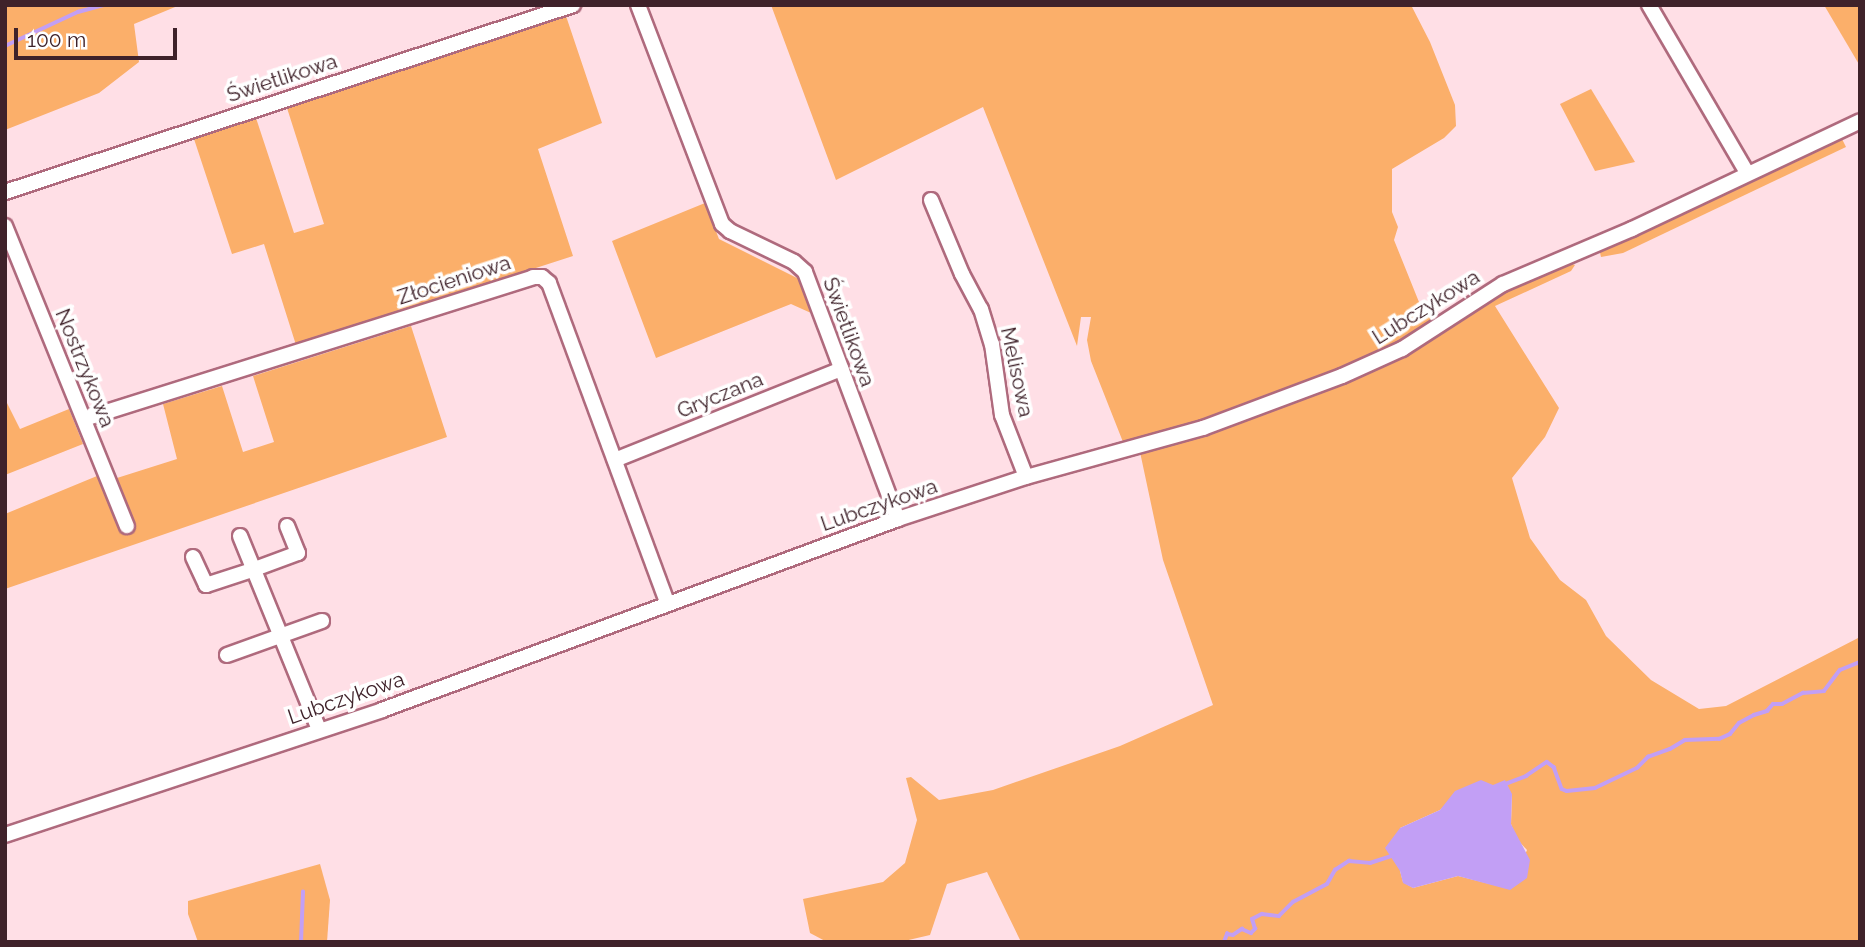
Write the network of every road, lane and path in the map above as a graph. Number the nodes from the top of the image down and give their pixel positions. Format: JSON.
{"nodes":[{"id":1,"x":573,"y":5,"type":"edge"},
{"id":2,"x":638,"y":5,"type":"edge"},
{"id":3,"x":1649,"y":5,"type":"edge"},
{"id":4,"x":1860,"y":121,"type":"edge"},
{"id":5,"x":1747,"y":173,"type":"junction"},
{"id":6,"x":5,"y":192,"type":"edge"},
{"id":7,"x":931,"y":200,"type":"dead end"},
{"id":8,"x":5,"y":226,"type":"edge"},
{"id":9,"x":841,"y":369,"type":"junction"},
{"id":10,"x":84,"y":419,"type":"junction"},
{"id":11,"x":615,"y":460,"type":"junction"},
{"id":12,"x":1026,"y":477,"type":"junction"},
{"id":13,"x":898,"y":519,"type":"junction"},
{"id":14,"x":127,"y":526,"type":"dead end"},
{"id":15,"x":287,"y":526,"type":"dead end"},
{"id":16,"x":240,"y":536,"type":"dead end"},
{"id":17,"x":193,"y":557,"type":"dead end"},
{"id":18,"x":252,"y":570,"type":"junction"},
{"id":19,"x":668,"y":604,"type":"junction"},
{"id":20,"x":322,"y":621,"type":"dead end"},
{"id":21,"x":280,"y":637,"type":"junction"},
{"id":22,"x":227,"y":655,"type":"dead end"},
{"id":23,"x":319,"y":730,"type":"junction"},
{"id":24,"x":5,"y":835,"type":"edge"}],
"edges":[{"from":1,"to":6,"type":"street","name":"Świetlikowa"},
{"from":2,"to":9,"type":"street","name":"Świetlikowa"},
{"from":3,"to":5,"type":"street"},
{"from":4,"to":5,"type":"street","name":"Lubczykowa"},
{"from":5,"to":12,"type":"street","name":"Lubczykowa"},
{"from":7,"to":12,"type":"street","name":"Melisowa"},
{"from":8,"to":10,"type":"street","name":"Nostrzykowa"},
{"from":9,"to":11,"type":"street","name":"Gryczana"},
{"from":9,"to":13,"type":"street","name":"Świetlikowa"},
{"from":10,"to":11,"type":"street","name":"Złocieniowa"},
{"from":10,"to":14,"type":"street","name":"Nostrzykowa"},
{"from":11,"to":19,"type":"street","name":"Złocieniowa"},
{"from":12,"to":13,"type":"street","name":"Lubczykowa"},
{"from":13,"to":19,"type":"street","name":"Lubczykowa"},
{"from":15,"to":18,"type":"street"},
{"from":16,"to":18,"type":"street"},
{"from":17,"to":18,"type":"street"},
{"from":18,"to":21,"type":"street"},
{"from":19,"to":23,"type":"street","name":"Lubczykowa"},
{"from":20,"to":21,"type":"street"},
{"from":21,"to":22,"type":"street"},
{"from":21,"to":23,"type":"street"},
{"from":23,"to":24,"type":"street","name":"Lubczykowa"}]}
